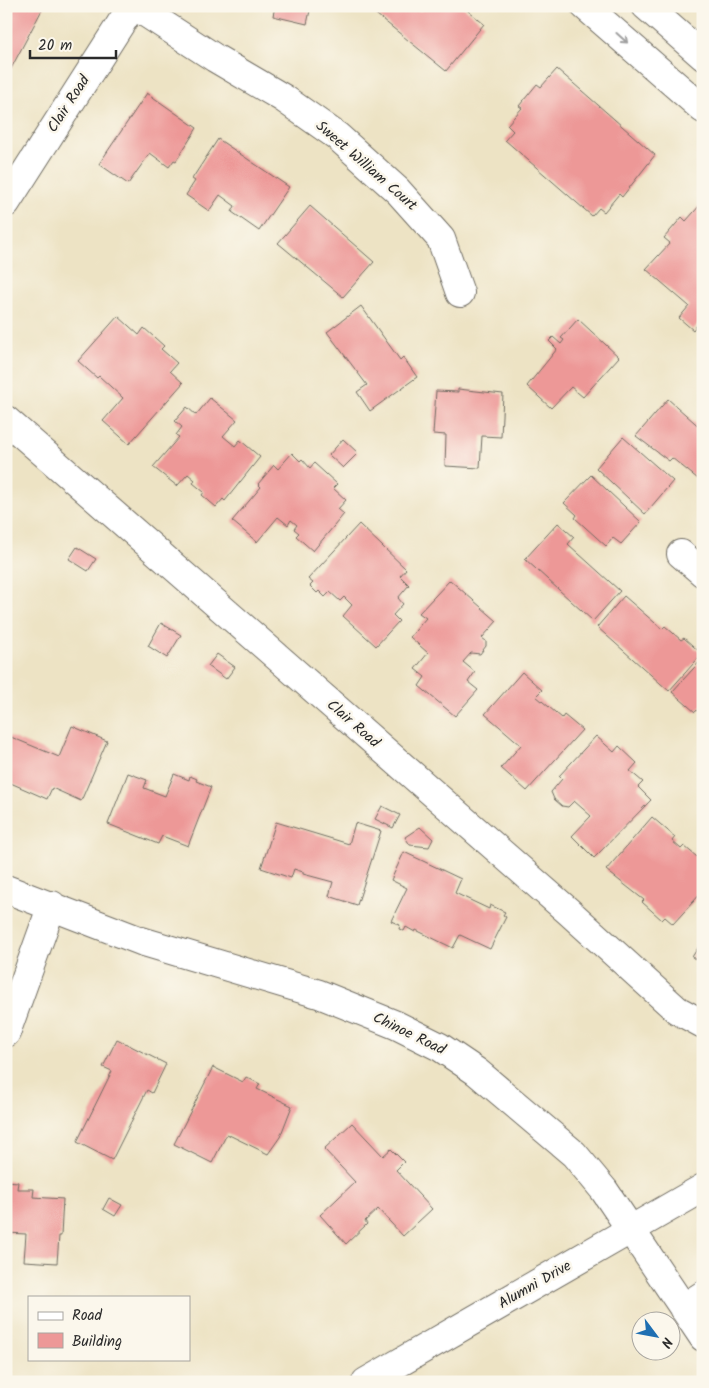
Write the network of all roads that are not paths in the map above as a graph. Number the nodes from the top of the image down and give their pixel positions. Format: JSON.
{"nodes":[{"id":1,"x":134,"y":6,"type":"edge"},
{"id":2,"x":585,"y":6,"type":"edge"},
{"id":3,"x":646,"y":6,"type":"edge"},
{"id":4,"x":703,"y":56,"type":"edge"},
{"id":5,"x":703,"y":109,"type":"edge"},
{"id":6,"x":6,"y":203,"type":"edge"},
{"id":7,"x":460,"y":293,"type":"dead end"},
{"id":8,"x":6,"y":420,"type":"edge"},
{"id":9,"x":681,"y":554,"type":"dead end"},
{"id":10,"x":703,"y":573,"type":"edge"},
{"id":11,"x":6,"y":889,"type":"edge"},
{"id":12,"x":52,"y":905,"type":"junction"},
{"id":13,"x":703,"y":1024,"type":"edge"},
{"id":14,"x":6,"y":1033,"type":"edge"},
{"id":15,"x":703,"y":1188,"type":"edge"},
{"id":16,"x":630,"y":1230,"type":"junction"},
{"id":17,"x":693,"y":1301,"type":"edge"},
{"id":18,"x":703,"y":1337,"type":"edge"},
{"id":19,"x":366,"y":1382,"type":"edge"}],
"edges":[{"from":1,"to":6,"type":"street","name":"Clair Road"},
{"from":1,"to":7,"type":"street","name":"Sweet William Court"},
{"from":2,"to":5,"type":"street","one_way":true},
{"from":3,"to":4,"type":"street"},
{"from":8,"to":13,"type":"street","name":"Clair Road"},
{"from":9,"to":10,"type":"street"},
{"from":11,"to":12,"type":"street","name":"Chinoe Road"},
{"from":12,"to":14,"type":"street"},
{"from":12,"to":16,"type":"street","name":"Chinoe Road"},
{"from":15,"to":16,"type":"street","name":"Alumni Drive"},
{"from":16,"to":17,"type":"street","name":"Chinoe Road"},
{"from":16,"to":19,"type":"street","name":"Alumni Drive"},
{"from":17,"to":18,"type":"street","name":"Chinoe Road"}]}
